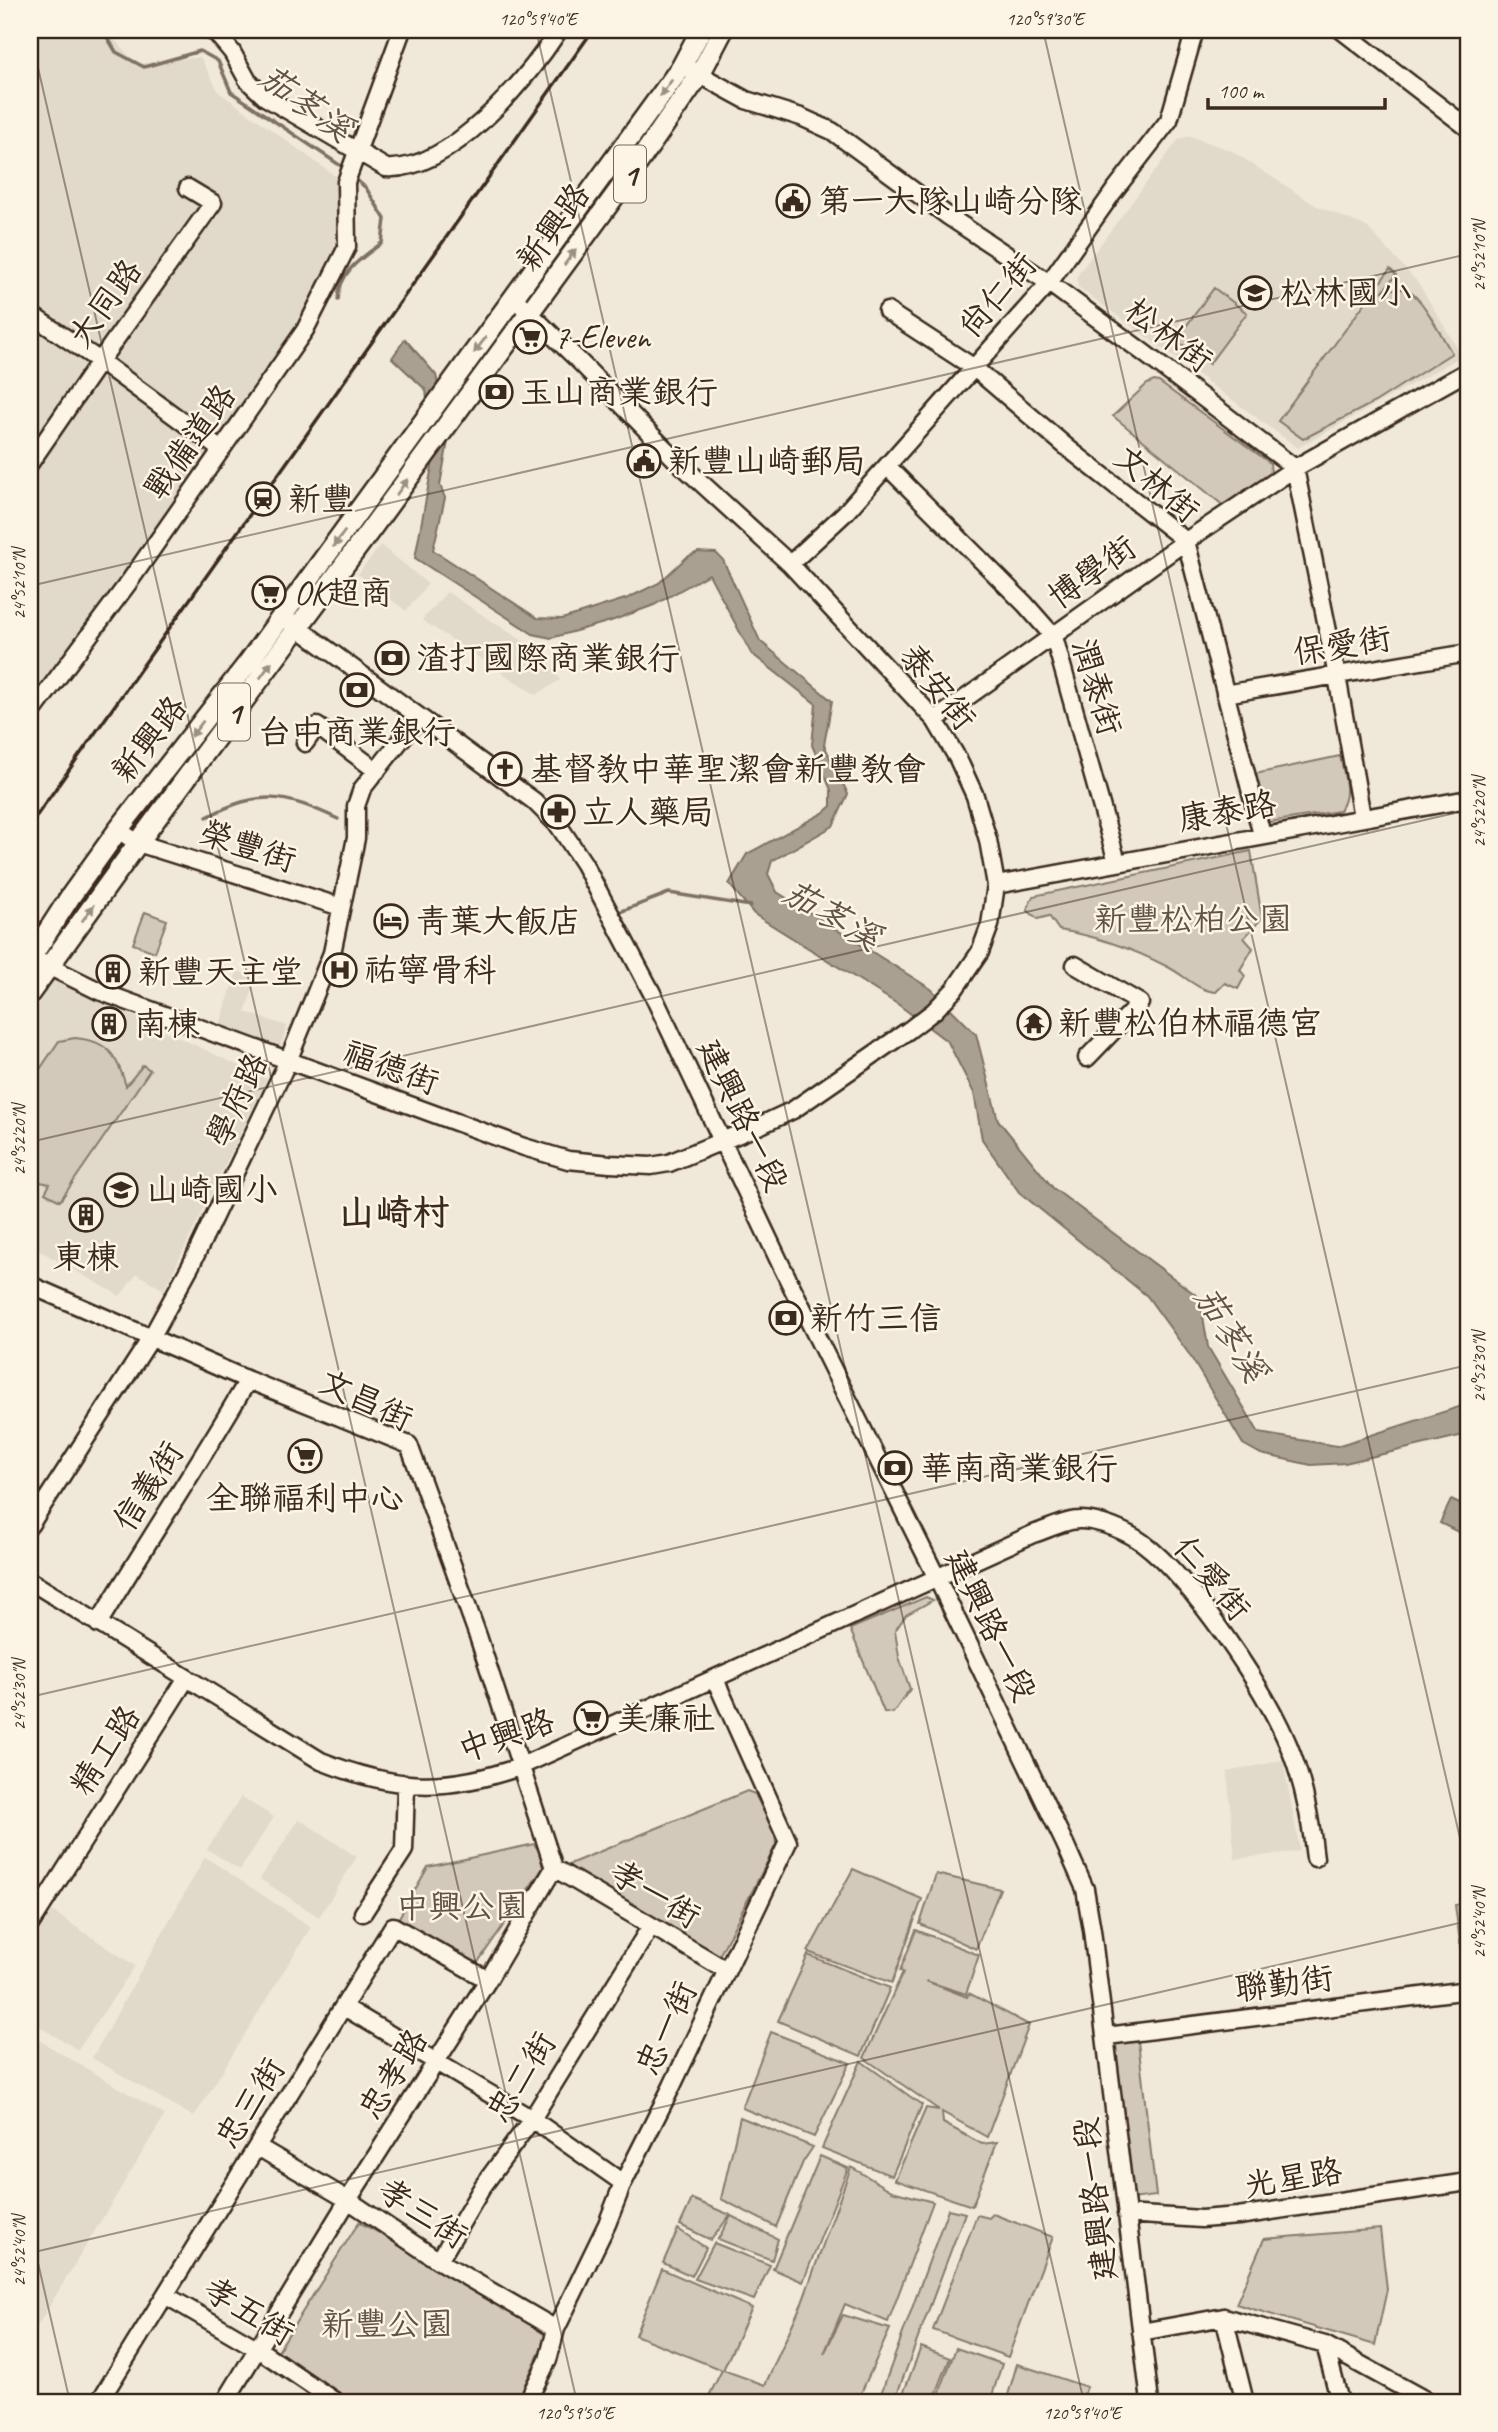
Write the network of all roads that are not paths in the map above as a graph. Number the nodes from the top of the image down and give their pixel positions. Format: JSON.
{"nodes":[{"id":1,"x":209,"y":30,"type":"edge"},
{"id":2,"x":402,"y":30,"type":"edge"},
{"id":3,"x":559,"y":30,"type":"edge"},
{"id":4,"x":701,"y":30,"type":"edge"},
{"id":5,"x":723,"y":30,"type":"edge"},
{"id":6,"x":1195,"y":30,"type":"edge"},
{"id":7,"x":1341,"y":30,"type":"edge"},
{"id":8,"x":691,"y":70,"type":"junction"},
{"id":9,"x":1468,"y":128,"type":"edge"},
{"id":10,"x":356,"y":152,"type":"junction"},
{"id":11,"x":188,"y":188,"type":"dead end"},
{"id":12,"x":1049,"y":283,"type":"junction"},
{"id":13,"x":514,"y":298,"type":"junction"},
{"id":14,"x":887,"y":311,"type":"dead end"},
{"id":15,"x":530,"y":312,"type":"junction"},
{"id":16,"x":30,"y":314,"type":"edge"},
{"id":17,"x":100,"y":361,"type":"junction"},
{"id":18,"x":973,"y":367,"type":"junction"},
{"id":19,"x":1468,"y":371,"type":"edge"},
{"id":20,"x":221,"y":450,"type":"junction"},
{"id":21,"x":30,"y":463,"type":"edge"},
{"id":22,"x":887,"y":466,"type":"junction"},
{"id":23,"x":1295,"y":468,"type":"junction"},
{"id":24,"x":1186,"y":541,"type":"junction"},
{"id":25,"x":790,"y":564,"type":"junction"},
{"id":26,"x":290,"y":622,"type":"junction"},
{"id":27,"x":1054,"y":637,"type":"junction"},
{"id":28,"x":1468,"y":653,"type":"edge"},
{"id":29,"x":1337,"y":676,"type":"junction"},
{"id":30,"x":1225,"y":694,"type":"junction"},
{"id":31,"x":30,"y":715,"type":"edge"},
{"id":32,"x":419,"y":717,"type":"junction"},
{"id":33,"x":935,"y":720,"type":"junction"},
{"id":34,"x":305,"y":743,"type":"dead end"},
{"id":35,"x":377,"y":771,"type":"junction"},
{"id":36,"x":1468,"y":799,"type":"edge"},
{"id":37,"x":1362,"y":817,"type":"junction"},
{"id":38,"x":118,"y":830,"type":"junction"},
{"id":39,"x":1262,"y":835,"type":"junction"},
{"id":40,"x":138,"y":843,"type":"junction"},
{"id":41,"x":1117,"y":862,"type":"junction"},
{"id":42,"x":996,"y":886,"type":"junction"},
{"id":43,"x":341,"y":907,"type":"junction"},
{"id":44,"x":36,"y":961,"type":"edge"},
{"id":45,"x":1074,"y":965,"type":"dead end"},
{"id":46,"x":30,"y":993,"type":"edge"},
{"id":47,"x":1087,"y":1058,"type":"dead end"},
{"id":48,"x":288,"y":1061,"type":"junction"},
{"id":49,"x":723,"y":1140,"type":"junction"},
{"id":50,"x":30,"y":1285,"type":"edge"},
{"id":51,"x":151,"y":1338,"type":"junction"},
{"id":52,"x":248,"y":1380,"type":"junction"},
{"id":53,"x":30,"y":1525,"type":"edge"},
{"id":54,"x":937,"y":1578,"type":"junction"},
{"id":55,"x":30,"y":1581,"type":"edge"},
{"id":56,"x":98,"y":1624,"type":"junction"},
{"id":57,"x":186,"y":1679,"type":"junction"},
{"id":58,"x":715,"y":1679,"type":"junction"},
{"id":59,"x":519,"y":1767,"type":"junction"},
{"id":60,"x":406,"y":1785,"type":"junction"},
{"id":61,"x":1315,"y":1858,"type":"dead end"},
{"id":62,"x":554,"y":1868,"type":"junction"},
{"id":63,"x":363,"y":1913,"type":"dead end"},
{"id":64,"x":30,"y":1925,"type":"edge"},
{"id":65,"x":651,"y":1926,"type":"junction"},
{"id":66,"x":726,"y":1970,"type":"junction"},
{"id":67,"x":488,"y":1980,"type":"junction"},
{"id":68,"x":1468,"y":1990,"type":"edge"},
{"id":69,"x":344,"y":2007,"type":"junction"},
{"id":70,"x":1107,"y":2036,"type":"junction"},
{"id":71,"x":436,"y":2063,"type":"junction"},
{"id":72,"x":532,"y":2119,"type":"junction"},
{"id":73,"x":258,"y":2147,"type":"junction"},
{"id":74,"x":1468,"y":2182,"type":"edge"},
{"id":75,"x":623,"y":2183,"type":"junction"},
{"id":76,"x":348,"y":2200,"type":"junction"},
{"id":77,"x":1126,"y":2214,"type":"junction"},
{"id":78,"x":439,"y":2261,"type":"junction"},
{"id":79,"x":165,"y":2295,"type":"junction"},
{"id":80,"x":1224,"y":2316,"type":"junction"},
{"id":81,"x":556,"y":2329,"type":"junction"},
{"id":82,"x":1141,"y":2332,"type":"junction"},
{"id":83,"x":1325,"y":2345,"type":"junction"},
{"id":84,"x":258,"y":2349,"type":"junction"},
{"id":85,"x":99,"y":2402,"type":"edge"},
{"id":86,"x":225,"y":2402,"type":"edge"},
{"id":87,"x":337,"y":2402,"type":"edge"},
{"id":88,"x":527,"y":2402,"type":"edge"},
{"id":89,"x":1150,"y":2402,"type":"edge"},
{"id":90,"x":1245,"y":2402,"type":"edge"},
{"id":91,"x":1340,"y":2402,"type":"edge"},
{"id":92,"x":1429,"y":2402,"type":"edge"}],
"edges":[{"from":1,"to":10,"type":"street"},
{"from":2,"to":10,"type":"street","name":"戰備道路"},
{"from":3,"to":10,"type":"street"},
{"from":4,"to":8,"type":"main road","name":"新興路","number":"1"},
{"from":5,"to":8,"type":"main road","name":"新興路","number":"1"},
{"from":6,"to":12,"type":"street","name":"尚仁街"},
{"from":7,"to":9,"type":"street"},
{"from":8,"to":12,"type":"street","name":"松林街"},
{"from":8,"to":13,"type":"main road","name":"新興路","number":"1","one_way":true},
{"from":15,"to":8,"type":"main road","name":"新興路","number":"1","one_way":true},
{"from":10,"to":20,"type":"street","name":"戰備道路"},
{"from":11,"to":17,"type":"street","name":"大同路"},
{"from":12,"to":18,"type":"street","name":"尚仁街"},
{"from":12,"to":23,"type":"street","name":"松林街"},
{"from":13,"to":15,"type":"street","name":"泰安街"},
{"from":13,"to":26,"type":"main road","name":"新興路","number":"1","one_way":true},
{"from":14,"to":18,"type":"street","name":"文林街"},
{"from":15,"to":25,"type":"street","name":"泰安街"},
{"from":26,"to":15,"type":"main road","name":"新興路","number":"1","one_way":true},
{"from":16,"to":17,"type":"street"},
{"from":17,"to":20,"type":"street"},
{"from":17,"to":21,"type":"street","name":"大同路"},
{"from":18,"to":22,"type":"street","name":"尚仁街"},
{"from":18,"to":24,"type":"street","name":"文林街"},
{"from":19,"to":23,"type":"street","name":"博學街"},
{"from":20,"to":31,"type":"street","name":"戰備道路"},
{"from":22,"to":25,"type":"street","name":"尚仁街"},
{"from":22,"to":27,"type":"street","name":"潤泰街"},
{"from":23,"to":24,"type":"street","name":"博學街"},
{"from":23,"to":29,"type":"street"},
{"from":24,"to":27,"type":"street","name":"博學街"},
{"from":24,"to":30,"type":"street","name":"文林街"},
{"from":25,"to":33,"type":"street","name":"泰安街"},
{"from":26,"to":32,"type":"street","name":"建興路一段"},
{"from":26,"to":38,"type":"main road","name":"新興路","number":"1","one_way":true},
{"from":40,"to":26,"type":"main road","name":"新興路","number":"1","one_way":true},
{"from":27,"to":33,"type":"street","name":"博學街"},
{"from":27,"to":41,"type":"street","name":"潤泰街"},
{"from":28,"to":29,"type":"street","name":"保愛街"},
{"from":29,"to":30,"type":"street","name":"保愛街"},
{"from":29,"to":37,"type":"street"},
{"from":30,"to":39,"type":"street","name":"文林街"},
{"from":32,"to":35,"type":"street","name":"學府路"},
{"from":32,"to":49,"type":"street","name":"建興路一段"},
{"from":33,"to":42,"type":"street","name":"泰安街"},
{"from":34,"to":35,"type":"street"},
{"from":35,"to":43,"type":"street","name":"學府路"},
{"from":36,"to":37,"type":"street","name":"康泰路"},
{"from":37,"to":39,"type":"street","name":"康泰路"},
{"from":38,"to":40,"type":"street","name":"榮豐街"},
{"from":38,"to":44,"type":"main road","name":"新興路","number":"1"},
{"from":39,"to":41,"type":"street","name":"康泰路"},
{"from":40,"to":43,"type":"street","name":"榮豐街"},
{"from":44,"to":40,"type":"main road","name":"新興路","number":"1","one_way":true},
{"from":41,"to":42,"type":"street","name":"康泰路"},
{"from":42,"to":49,"type":"street","name":"泰安街"},
{"from":43,"to":48,"type":"street","name":"學府路"},
{"from":44,"to":46,"type":"main road","name":"新興路","number":"1"},
{"from":44,"to":48,"type":"street","name":"福德街"},
{"from":45,"to":47,"type":"street"},
{"from":48,"to":49,"type":"street","name":"福德街"},
{"from":48,"to":51,"type":"street","name":"學府路"},
{"from":49,"to":54,"type":"street","name":"建興路一段"},
{"from":50,"to":51,"type":"street","name":"文昌街"},
{"from":51,"to":52,"type":"street","name":"文昌街"},
{"from":51,"to":53,"type":"street","name":"學府路"},
{"from":52,"to":56,"type":"street","name":"信義街"},
{"from":52,"to":59,"type":"street","name":"文昌街"},
{"from":54,"to":58,"type":"street","name":"中興路"},
{"from":54,"to":61,"type":"street","name":"仁愛街"},
{"from":54,"to":70,"type":"street","name":"建興路一段"},
{"from":55,"to":56,"type":"street","name":"中興路"},
{"from":56,"to":57,"type":"street","name":"中興路"},
{"from":57,"to":60,"type":"street","name":"中興路"},
{"from":57,"to":64,"type":"street","name":"精工路"},
{"from":58,"to":59,"type":"street","name":"中興路"},
{"from":58,"to":66,"type":"street","name":"忠一街"},
{"from":59,"to":60,"type":"street","name":"中興路"},
{"from":59,"to":62,"type":"street"},
{"from":60,"to":63,"type":"street"},
{"from":62,"to":65,"type":"street","name":"孝一街"},
{"from":62,"to":67,"type":"street","name":"忠孝路"},
{"from":65,"to":66,"type":"street","name":"孝一街"},
{"from":65,"to":72,"type":"street","name":"忠二街"},
{"from":66,"to":75,"type":"street","name":"忠一街"},
{"from":67,"to":69,"type":"street","name":"忠三街"},
{"from":67,"to":71,"type":"street","name":"忠孝路"},
{"from":68,"to":70,"type":"street","name":"聯勤街"},
{"from":69,"to":71,"type":"street"},
{"from":69,"to":73,"type":"street","name":"忠三街"},
{"from":70,"to":77,"type":"street","name":"建興路一段"},
{"from":71,"to":72,"type":"street"},
{"from":71,"to":76,"type":"street","name":"忠孝路"},
{"from":72,"to":75,"type":"street"},
{"from":72,"to":78,"type":"street","name":"忠二街"},
{"from":73,"to":76,"type":"street","name":"孝三街"},
{"from":73,"to":79,"type":"street","name":"忠三街"},
{"from":74,"to":77,"type":"street","name":"光星路"},
{"from":75,"to":81,"type":"street","name":"忠一街"},
{"from":76,"to":78,"type":"street","name":"孝三街"},
{"from":76,"to":84,"type":"street","name":"忠孝路"},
{"from":77,"to":82,"type":"street","name":"建興路一段"},
{"from":78,"to":81,"type":"street","name":"孝三街"},
{"from":79,"to":84,"type":"street","name":"孝五街"},
{"from":79,"to":85,"type":"street","name":"忠三街"},
{"from":80,"to":82,"type":"street"},
{"from":80,"to":83,"type":"street"},
{"from":80,"to":90,"type":"street"},
{"from":81,"to":88,"type":"street","name":"忠一街"},
{"from":82,"to":89,"type":"street","name":"建興路一段"},
{"from":83,"to":91,"type":"street"},
{"from":83,"to":92,"type":"street"},
{"from":84,"to":86,"type":"street","name":"忠孝路"},
{"from":84,"to":87,"type":"street","name":"孝五街"}]}
